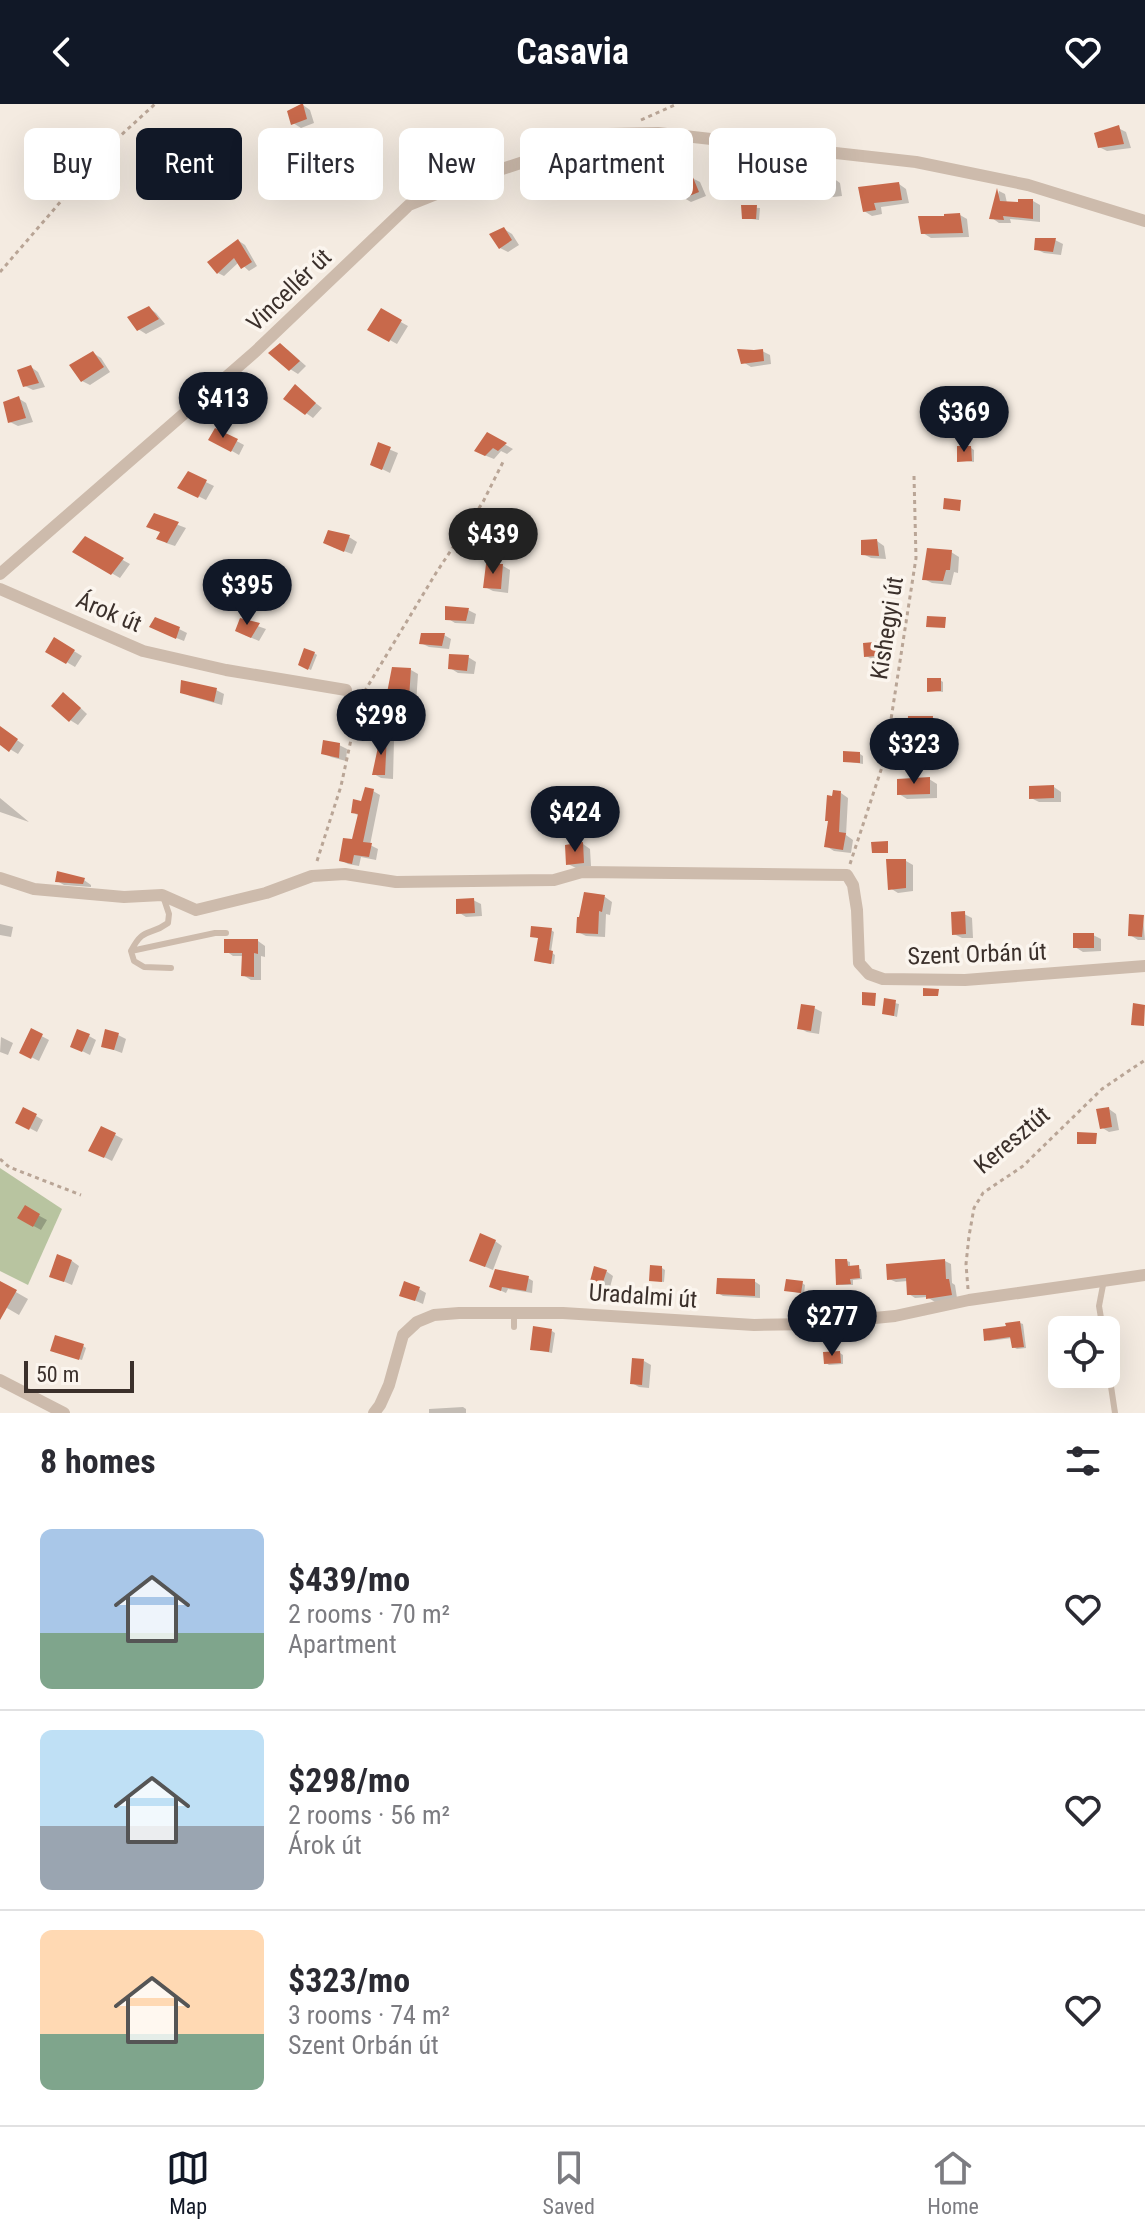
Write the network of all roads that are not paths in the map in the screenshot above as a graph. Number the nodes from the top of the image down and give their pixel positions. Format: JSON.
{"nodes":[{"id":1,"x":1145,"y":221,"type":"edge"},
{"id":2,"x":0,"y":574,"type":"edge"},
{"id":3,"x":0,"y":589,"type":"edge"},
{"id":4,"x":346,"y":690,"type":"dead end"},
{"id":5,"x":0,"y":878,"type":"edge"},
{"id":6,"x":162,"y":895,"type":"junction"},
{"id":7,"x":226,"y":933,"type":"dead end"},
{"id":8,"x":131,"y":951,"type":"junction"},
{"id":9,"x":1145,"y":966,"type":"edge"},
{"id":10,"x":171,"y":968,"type":"dead end"},
{"id":11,"x":1145,"y":1275,"type":"edge"},
{"id":12,"x":1104,"y":1280,"type":"junction"},
{"id":13,"x":514,"y":1314,"type":"junction"},
{"id":14,"x":1101,"y":1316,"type":"edge"},
{"id":15,"x":514,"y":1327,"type":"dead end"},
{"id":16,"x":0,"y":1380,"type":"edge"},
{"id":17,"x":1111,"y":1388,"type":"edge"},
{"id":18,"x":64,"y":1413,"type":"edge"},
{"id":19,"x":374,"y":1413,"type":"edge"},
{"id":20,"x":1115,"y":1413,"type":"edge"}],
"edges":[{"from":1,"to":2,"type":"street","name":"Vincellér út"},
{"from":3,"to":4,"type":"street","name":"Árok út"},
{"from":5,"to":6,"type":"street"},
{"from":6,"to":8,"type":"lane"},
{"from":6,"to":9,"type":"street","name":"Szent Orbán út"},
{"from":7,"to":8,"type":"lane"},
{"from":8,"to":10,"type":"lane"},
{"from":11,"to":12,"type":"street"},
{"from":12,"to":13,"type":"street","name":"Uradalmi út"},
{"from":12,"to":14,"type":"lane"},
{"from":13,"to":15,"type":"lane"},
{"from":13,"to":19,"type":"street","name":"Uradalmi út"},
{"from":16,"to":18,"type":"street"},
{"from":17,"to":20,"type":"lane"}]}
